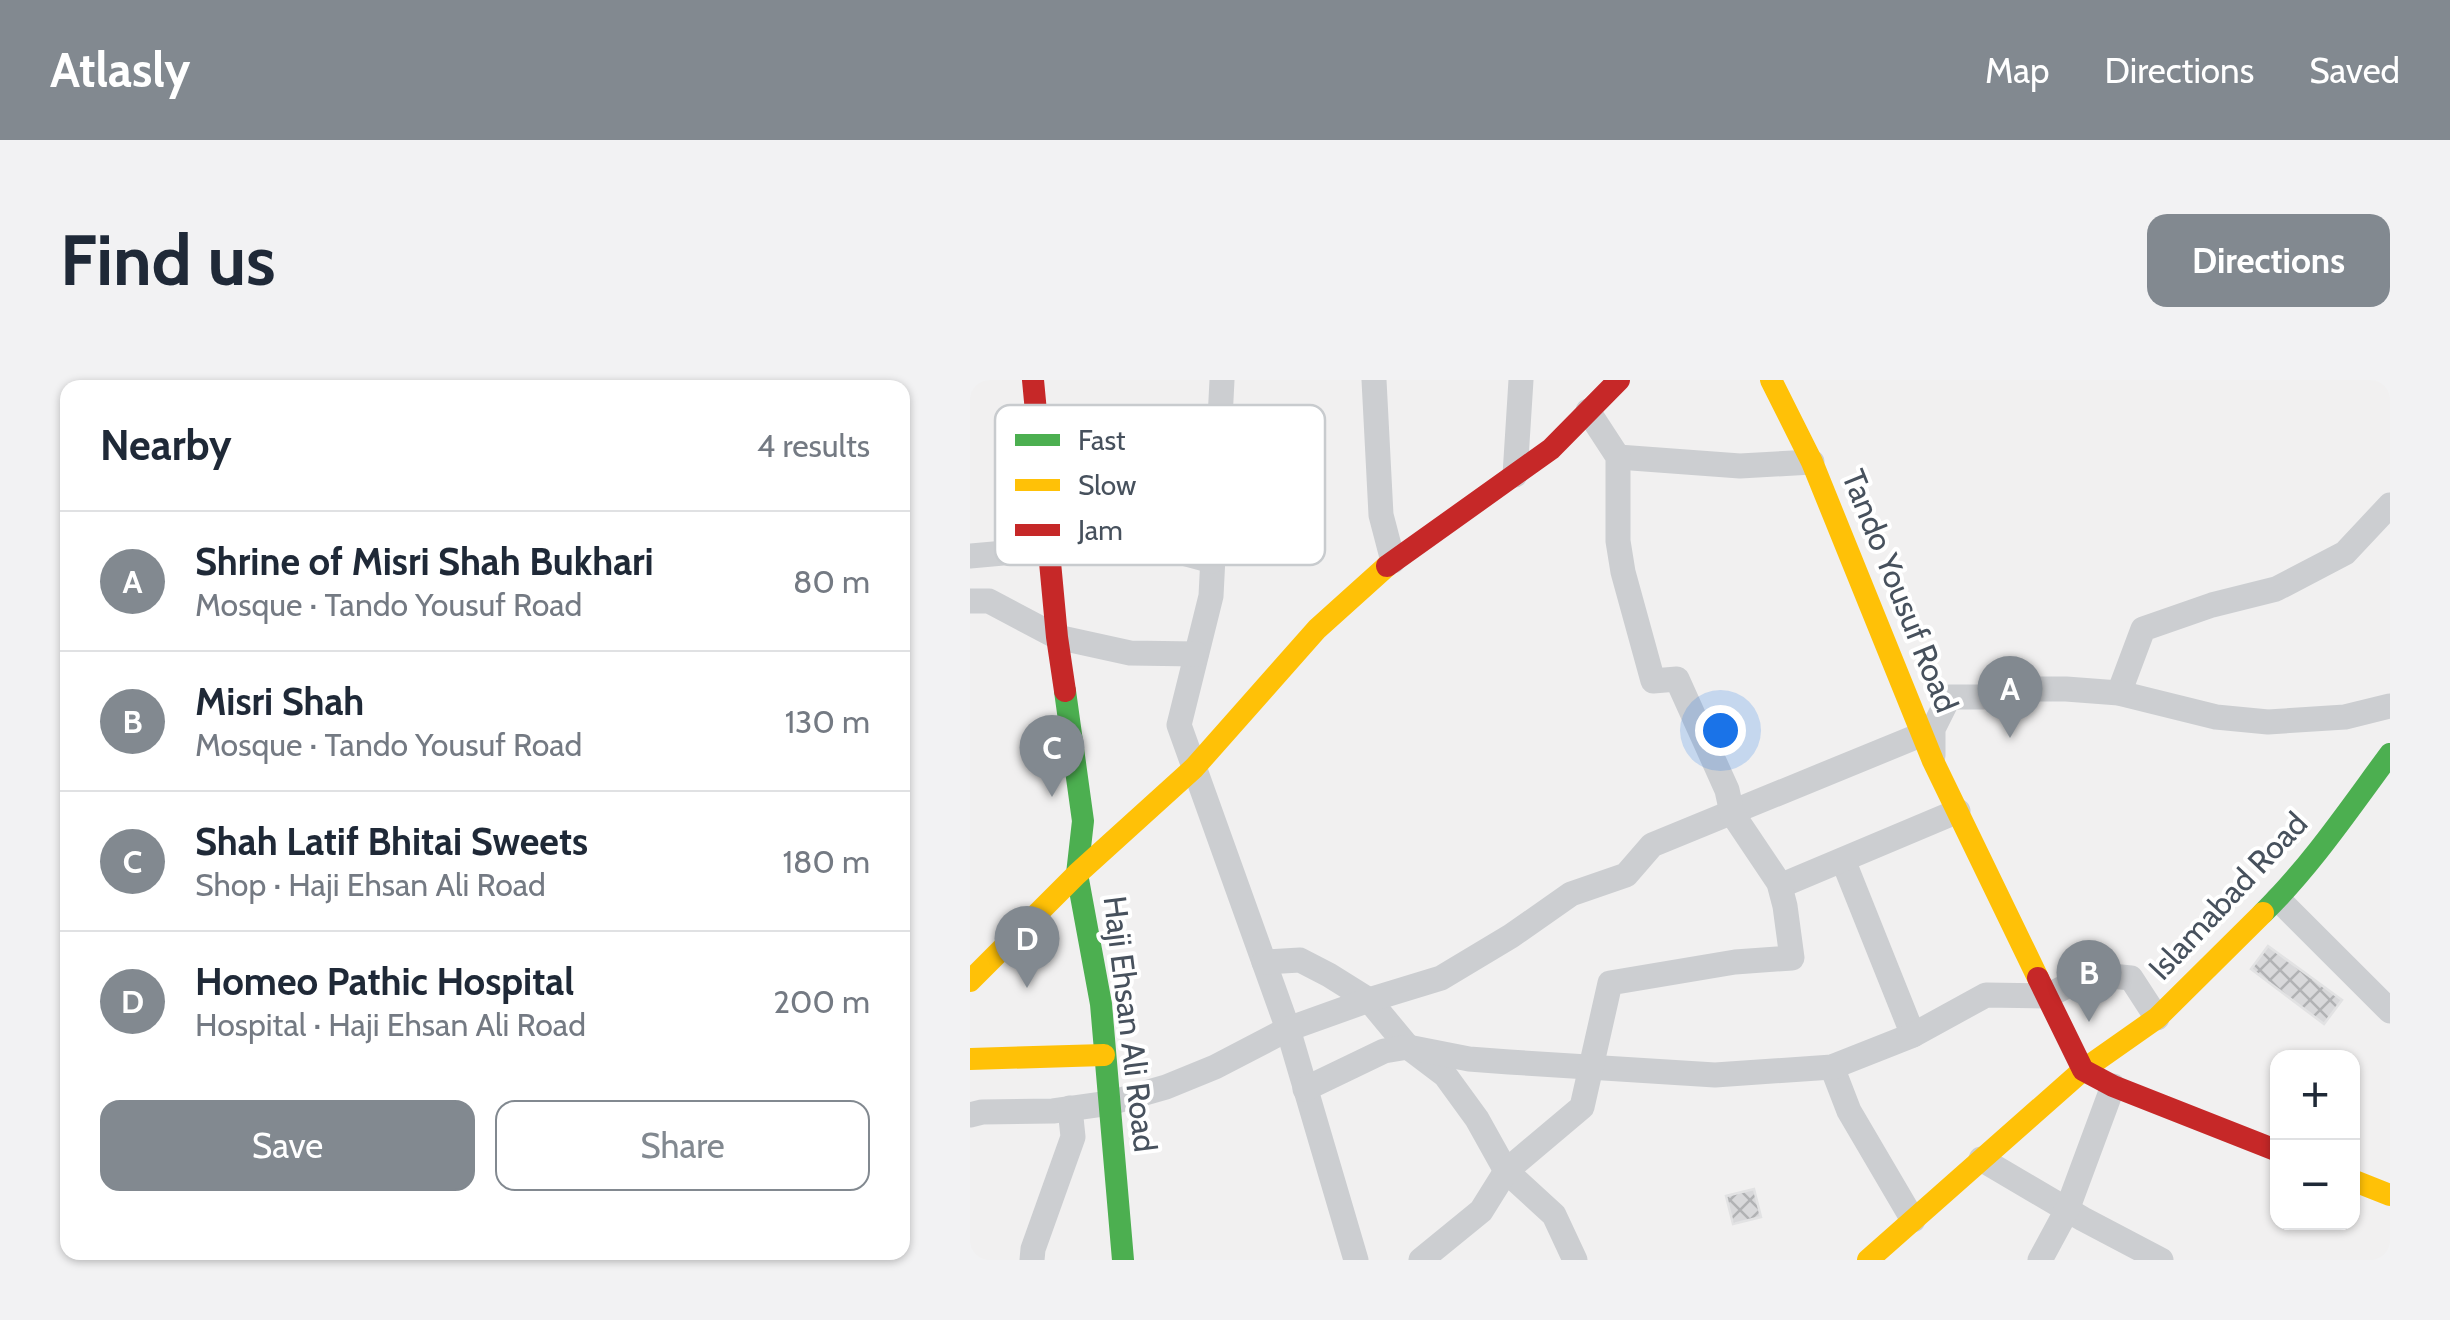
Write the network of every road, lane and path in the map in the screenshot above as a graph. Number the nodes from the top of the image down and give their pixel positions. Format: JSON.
{"nodes":[{"id":1,"x":1033,"y":380,"type":"edge"},
{"id":2,"x":1222,"y":380,"type":"edge"},
{"id":3,"x":1374,"y":380,"type":"edge"},
{"id":4,"x":1522,"y":380,"type":"edge"},
{"id":5,"x":1619,"y":380,"type":"edge"},
{"id":6,"x":1771,"y":380,"type":"edge"},
{"id":7,"x":1036,"y":405,"type":"edge"},
{"id":8,"x":1221,"y":405,"type":"edge"},
{"id":9,"x":1588,"y":410,"type":"junction"},
{"id":10,"x":1618,"y":457,"type":"junction"},
{"id":11,"x":1812,"y":462,"type":"junction"},
{"id":12,"x":1515,"y":475,"type":"junction"},
{"id":13,"x":2390,"y":506,"type":"edge"},
{"id":14,"x":995,"y":554,"type":"edge"},
{"id":15,"x":970,"y":556,"type":"edge"},
{"id":16,"x":1394,"y":561,"type":"junction"},
{"id":17,"x":1051,"y":565,"type":"edge"},
{"id":18,"x":1212,"y":565,"type":"edge"},
{"id":19,"x":970,"y":601,"type":"edge"},
{"id":20,"x":1057,"y":637,"type":"junction"},
{"id":21,"x":1196,"y":654,"type":"junction"},
{"id":22,"x":2119,"y":694,"type":"junction"},
{"id":23,"x":2390,"y":706,"type":"edge"},
{"id":24,"x":1923,"y":734,"type":"junction"},
{"id":25,"x":2390,"y":754,"type":"edge"},
{"id":26,"x":1933,"y":760,"type":"junction"},
{"id":27,"x":1194,"y":768,"type":"junction"},
{"id":28,"x":1958,"y":811,"type":"junction"},
{"id":29,"x":1732,"y":813,"type":"junction"},
{"id":30,"x":1842,"y":860,"type":"junction"},
{"id":31,"x":1077,"y":874,"type":"junction"},
{"id":32,"x":1780,"y":886,"type":"junction"},
{"id":33,"x":2278,"y":899,"type":"junction"},
{"id":34,"x":1264,"y":962,"type":"junction"},
{"id":35,"x":970,"y":981,"type":"edge"},
{"id":36,"x":2047,"y":996,"type":"junction"},
{"id":37,"x":1368,"y":1000,"type":"junction"},
{"id":38,"x":2390,"y":1011,"type":"edge"},
{"id":39,"x":2157,"y":1018,"type":"junction"},
{"id":40,"x":1288,"y":1029,"type":"junction"},
{"id":41,"x":1913,"y":1035,"type":"junction"},
{"id":42,"x":1408,"y":1047,"type":"junction"},
{"id":43,"x":1104,"y":1055,"type":"junction"},
{"id":44,"x":970,"y":1060,"type":"edge"},
{"id":45,"x":1832,"y":1066,"type":"junction"},
{"id":46,"x":1591,"y":1068,"type":"junction"},
{"id":47,"x":2083,"y":1070,"type":"junction"},
{"id":48,"x":2113,"y":1086,"type":"junction"},
{"id":49,"x":1305,"y":1088,"type":"junction"},
{"id":50,"x":1110,"y":1103,"type":"junction"},
{"id":51,"x":1070,"y":1108,"type":"junction"},
{"id":52,"x":970,"y":1115,"type":"edge"},
{"id":53,"x":1070,"y":1147,"type":"junction"},
{"id":54,"x":1114,"y":1147,"type":"junction"},
{"id":55,"x":2270,"y":1148,"type":"edge"},
{"id":56,"x":1982,"y":1160,"type":"junction"},
{"id":57,"x":1506,"y":1171,"type":"junction"},
{"id":58,"x":2360,"y":1183,"type":"edge"},
{"id":59,"x":2390,"y":1195,"type":"edge"},
{"id":60,"x":2067,"y":1210,"type":"junction"},
{"id":61,"x":1913,"y":1220,"type":"junction"},
{"id":62,"x":1032,"y":1260,"type":"edge"},
{"id":63,"x":1123,"y":1260,"type":"edge"},
{"id":64,"x":1356,"y":1260,"type":"edge"},
{"id":65,"x":1420,"y":1260,"type":"edge"},
{"id":66,"x":1575,"y":1260,"type":"edge"},
{"id":67,"x":1868,"y":1260,"type":"edge"},
{"id":68,"x":2040,"y":1260,"type":"edge"},
{"id":69,"x":2161,"y":1260,"type":"edge"}],
"edges":[{"from":1,"to":7,"type":"street","name":"Haji Ehsan Ali Road"},
{"from":2,"to":8,"type":"street"},
{"from":3,"to":16,"type":"street"},
{"from":4,"to":12,"type":"street"},
{"from":5,"to":9,"type":"street"},
{"from":6,"to":11,"type":"street","name":"Tando Yousuf Road"},
{"from":9,"to":10,"type":"street"},
{"from":9,"to":12,"type":"street"},
{"from":10,"to":11,"type":"street"},
{"from":10,"to":29,"type":"street"},
{"from":11,"to":24,"type":"street","name":"Tando Yousuf Road"},
{"from":12,"to":16,"type":"street"},
{"from":13,"to":22,"type":"street"},
{"from":14,"to":15,"type":"street"},
{"from":16,"to":27,"type":"street"},
{"from":17,"to":20,"type":"street","name":"Haji Ehsan Ali Road"},
{"from":18,"to":21,"type":"street"},
{"from":19,"to":20,"type":"street"},
{"from":20,"to":21,"type":"street"},
{"from":20,"to":31,"type":"street","name":"Haji Ehsan Ali Road"},
{"from":21,"to":27,"type":"street"},
{"from":22,"to":23,"type":"street"},
{"from":22,"to":26,"type":"street"},
{"from":24,"to":26,"type":"street","name":"Tando Yousuf Road"},
{"from":24,"to":29,"type":"street"},
{"from":25,"to":33,"type":"street","name":"Islamabad Road"},
{"from":26,"to":28,"type":"street","name":"Tando Yousuf Road"},
{"from":27,"to":31,"type":"street"},
{"from":27,"to":34,"type":"street"},
{"from":28,"to":30,"type":"street"},
{"from":28,"to":36,"type":"street","name":"Tando Yousuf Road"},
{"from":29,"to":32,"type":"street"},
{"from":29,"to":37,"type":"street"},
{"from":30,"to":32,"type":"street"},
{"from":30,"to":41,"type":"street"},
{"from":31,"to":35,"type":"street"},
{"from":31,"to":43,"type":"street","name":"Haji Ehsan Ali Road"},
{"from":32,"to":46,"type":"street"},
{"from":33,"to":38,"type":"street"},
{"from":33,"to":39,"type":"street","name":"Islamabad Road"},
{"from":34,"to":37,"type":"street"},
{"from":34,"to":40,"type":"street"},
{"from":36,"to":39,"type":"street"},
{"from":36,"to":41,"type":"street"},
{"from":36,"to":47,"type":"street","name":"Tando Yousuf Road"},
{"from":37,"to":40,"type":"street"},
{"from":37,"to":42,"type":"street"},
{"from":39,"to":47,"type":"street","name":"Islamabad Road"},
{"from":40,"to":49,"type":"street"},
{"from":40,"to":50,"type":"street"},
{"from":41,"to":45,"type":"street"},
{"from":42,"to":46,"type":"street"},
{"from":42,"to":49,"type":"street"},
{"from":42,"to":57,"type":"street"},
{"from":43,"to":44,"type":"street"},
{"from":43,"to":50,"type":"street","name":"Haji Ehsan Ali Road"},
{"from":45,"to":46,"type":"street"},
{"from":45,"to":61,"type":"street"},
{"from":46,"to":57,"type":"street"},
{"from":47,"to":48,"type":"street"},
{"from":47,"to":56,"type":"street","name":"Islamabad Road"},
{"from":48,"to":55,"type":"street"},
{"from":48,"to":60,"type":"street"},
{"from":49,"to":64,"type":"street"},
{"from":50,"to":51,"type":"street"},
{"from":50,"to":54,"type":"street","name":"Haji Ehsan Ali Road"},
{"from":51,"to":52,"type":"street"},
{"from":51,"to":53,"type":"street"},
{"from":53,"to":54,"type":"street"},
{"from":53,"to":62,"type":"street"},
{"from":54,"to":63,"type":"street","name":"Haji Ehsan Ali Road"},
{"from":56,"to":60,"type":"street"},
{"from":56,"to":61,"type":"street","name":"Islamabad Road"},
{"from":57,"to":65,"type":"street"},
{"from":57,"to":66,"type":"street"},
{"from":58,"to":59,"type":"street"},
{"from":60,"to":68,"type":"street"},
{"from":60,"to":69,"type":"street"},
{"from":61,"to":67,"type":"street","name":"Islamabad Road"}]}
